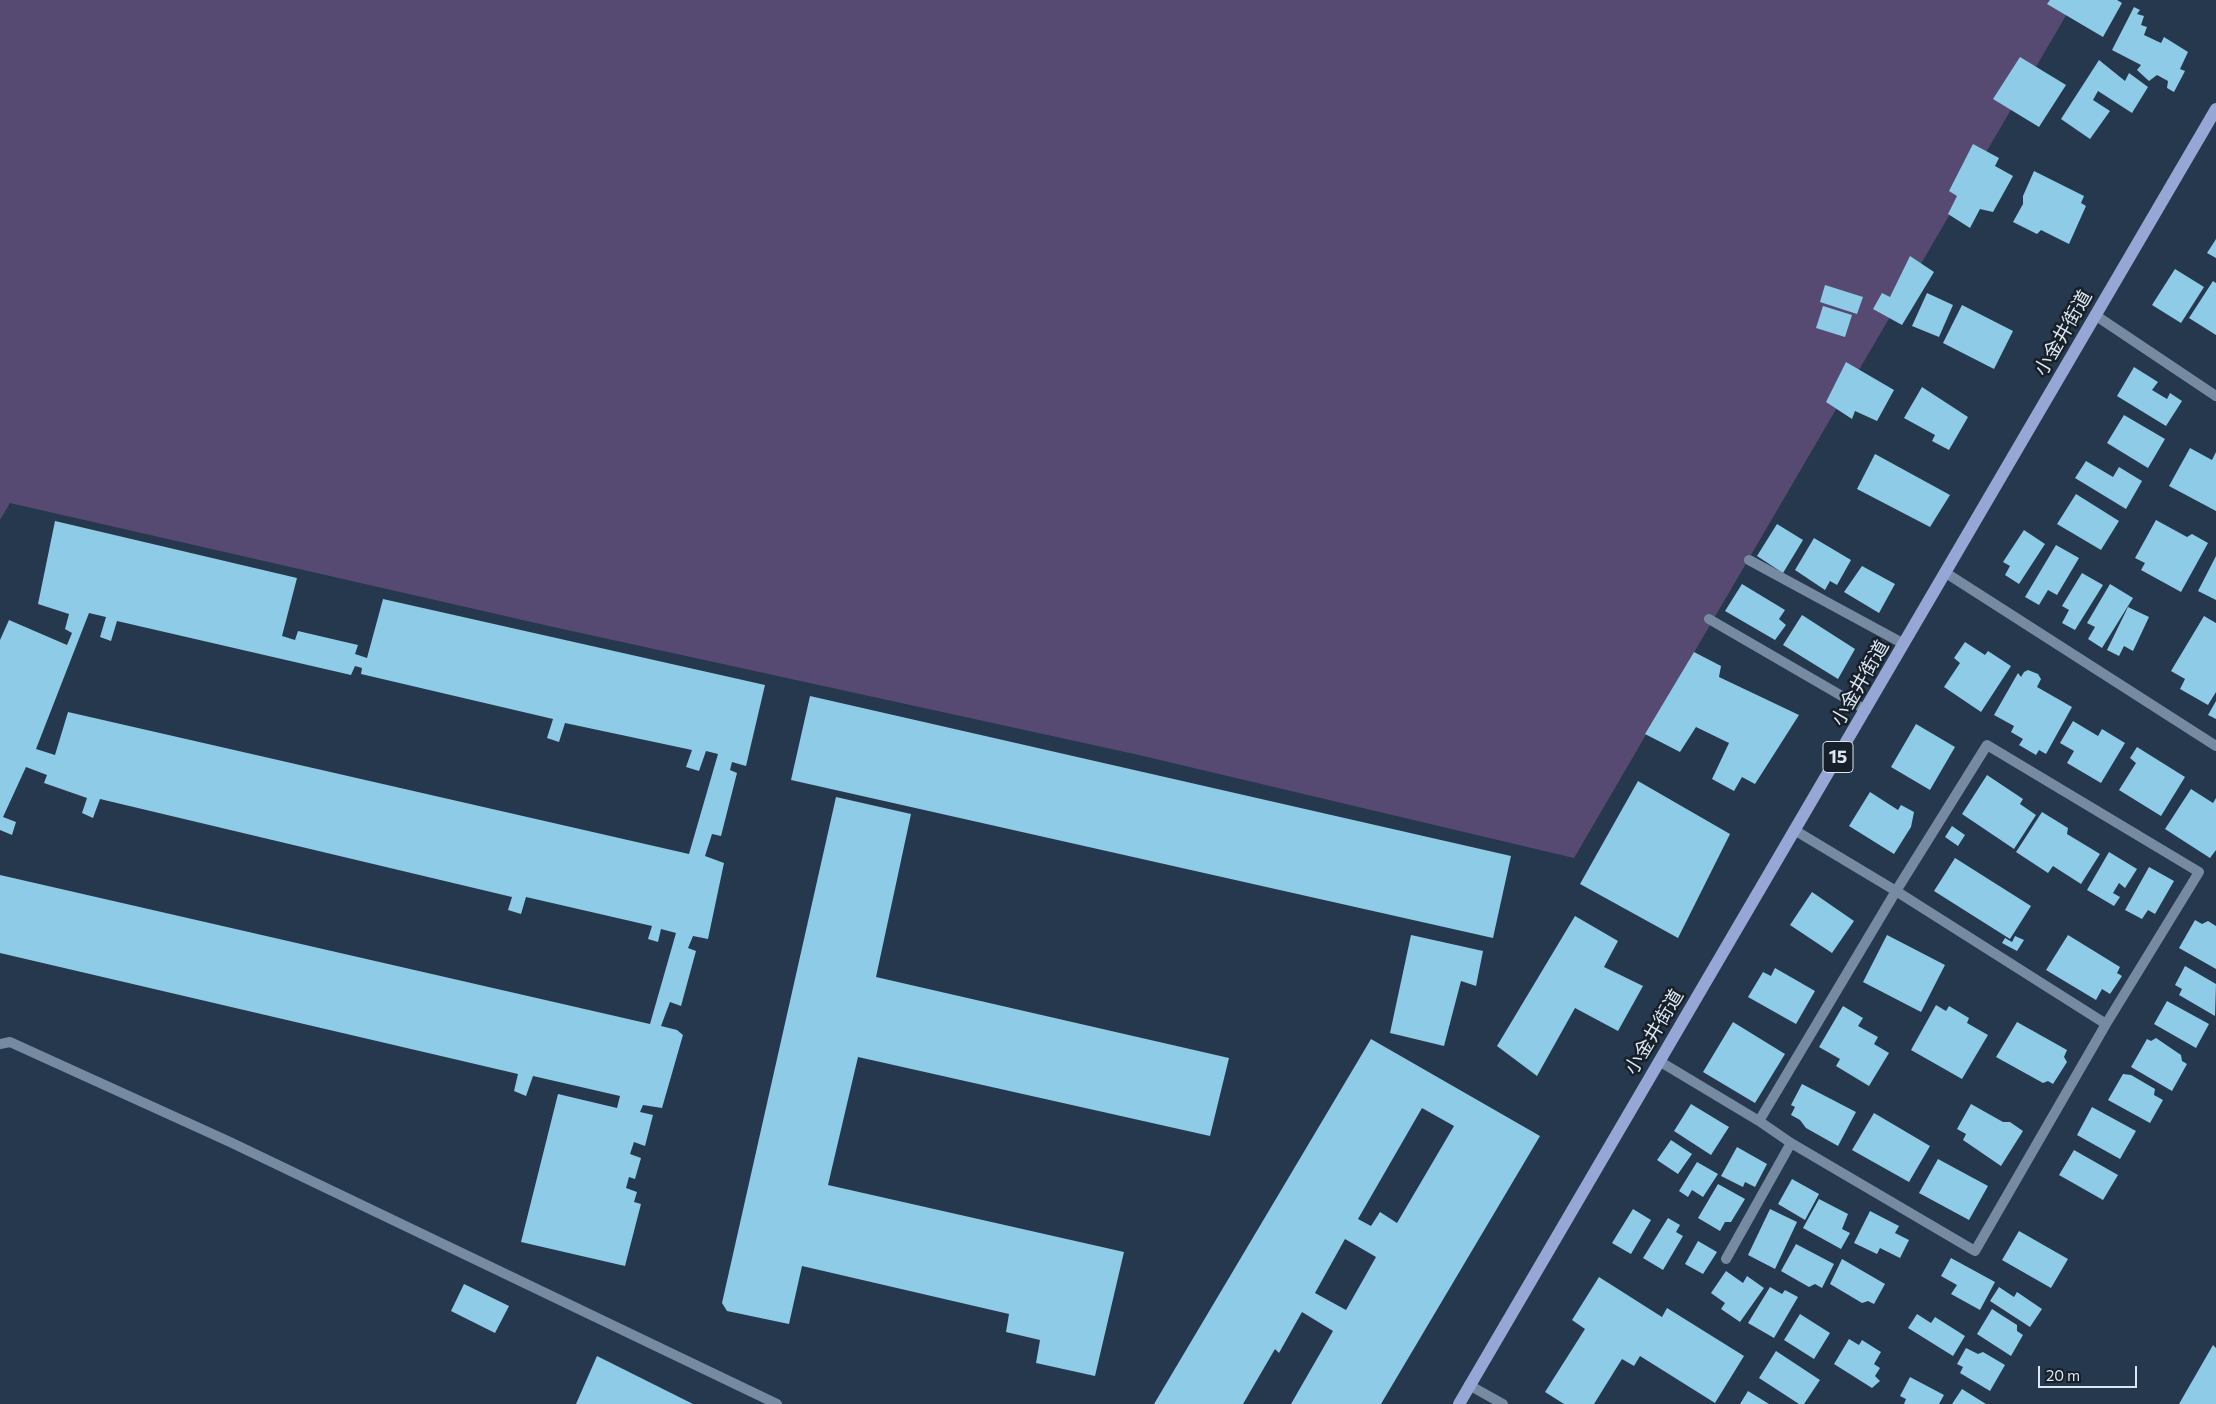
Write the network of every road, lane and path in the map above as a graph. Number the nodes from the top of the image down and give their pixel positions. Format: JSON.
{"nodes":[{"id":1,"x":2216,"y":109,"type":"edge"},
{"id":2,"x":2095,"y":315,"type":"junction"},
{"id":3,"x":2216,"y":396,"type":"edge"},
{"id":4,"x":1749,"y":560,"type":"dead end"},
{"id":5,"x":1946,"y":573,"type":"junction"},
{"id":6,"x":1709,"y":619,"type":"dead end"},
{"id":7,"x":1904,"y":644,"type":"junction"},
{"id":8,"x":1866,"y":710,"type":"junction"},
{"id":9,"x":2216,"y":746,"type":"edge"},
{"id":10,"x":1796,"y":831,"type":"junction"},
{"id":11,"x":1896,"y":891,"type":"junction"},
{"id":12,"x":2106,"y":1024,"type":"junction"},
{"id":13,"x":0,"y":1044,"type":"edge"},
{"id":14,"x":1659,"y":1061,"type":"junction"},
{"id":15,"x":1759,"y":1121,"type":"junction"},
{"id":16,"x":1791,"y":1143,"type":"junction"},
{"id":17,"x":1726,"y":1259,"type":"dead end"},
{"id":18,"x":1470,"y":1385,"type":"junction"},
{"id":19,"x":776,"y":1404,"type":"edge"},
{"id":20,"x":1459,"y":1404,"type":"edge"},
{"id":21,"x":1503,"y":1404,"type":"edge"}],
"edges":[{"from":1,"to":2,"type":"main road","name":"小金井街道","number":"15"},
{"from":2,"to":3,"type":"street"},
{"from":2,"to":5,"type":"main road","name":"小金井街道","number":"15"},
{"from":4,"to":7,"type":"street"},
{"from":5,"to":7,"type":"main road","name":"小金井街道","number":"15"},
{"from":5,"to":9,"type":"street"},
{"from":6,"to":8,"type":"street"},
{"from":7,"to":8,"type":"main road","name":"小金井街道","number":"15"},
{"from":8,"to":10,"type":"main road","name":"小金井街道","number":"15"},
{"from":10,"to":11,"type":"street"},
{"from":10,"to":14,"type":"main road","name":"小金井街道","number":"15"},
{"from":11,"to":12,"type":"street"},
{"from":11,"to":12,"type":"street"},
{"from":11,"to":15,"type":"street"},
{"from":12,"to":16,"type":"street"},
{"from":13,"to":19,"type":"street"},
{"from":14,"to":15,"type":"street"},
{"from":14,"to":18,"type":"main road","name":"小金井街道","number":"15"},
{"from":15,"to":16,"type":"street"},
{"from":16,"to":17,"type":"street"},
{"from":18,"to":20,"type":"main road","name":"小金井街道","number":"15"},
{"from":18,"to":21,"type":"street"}]}
